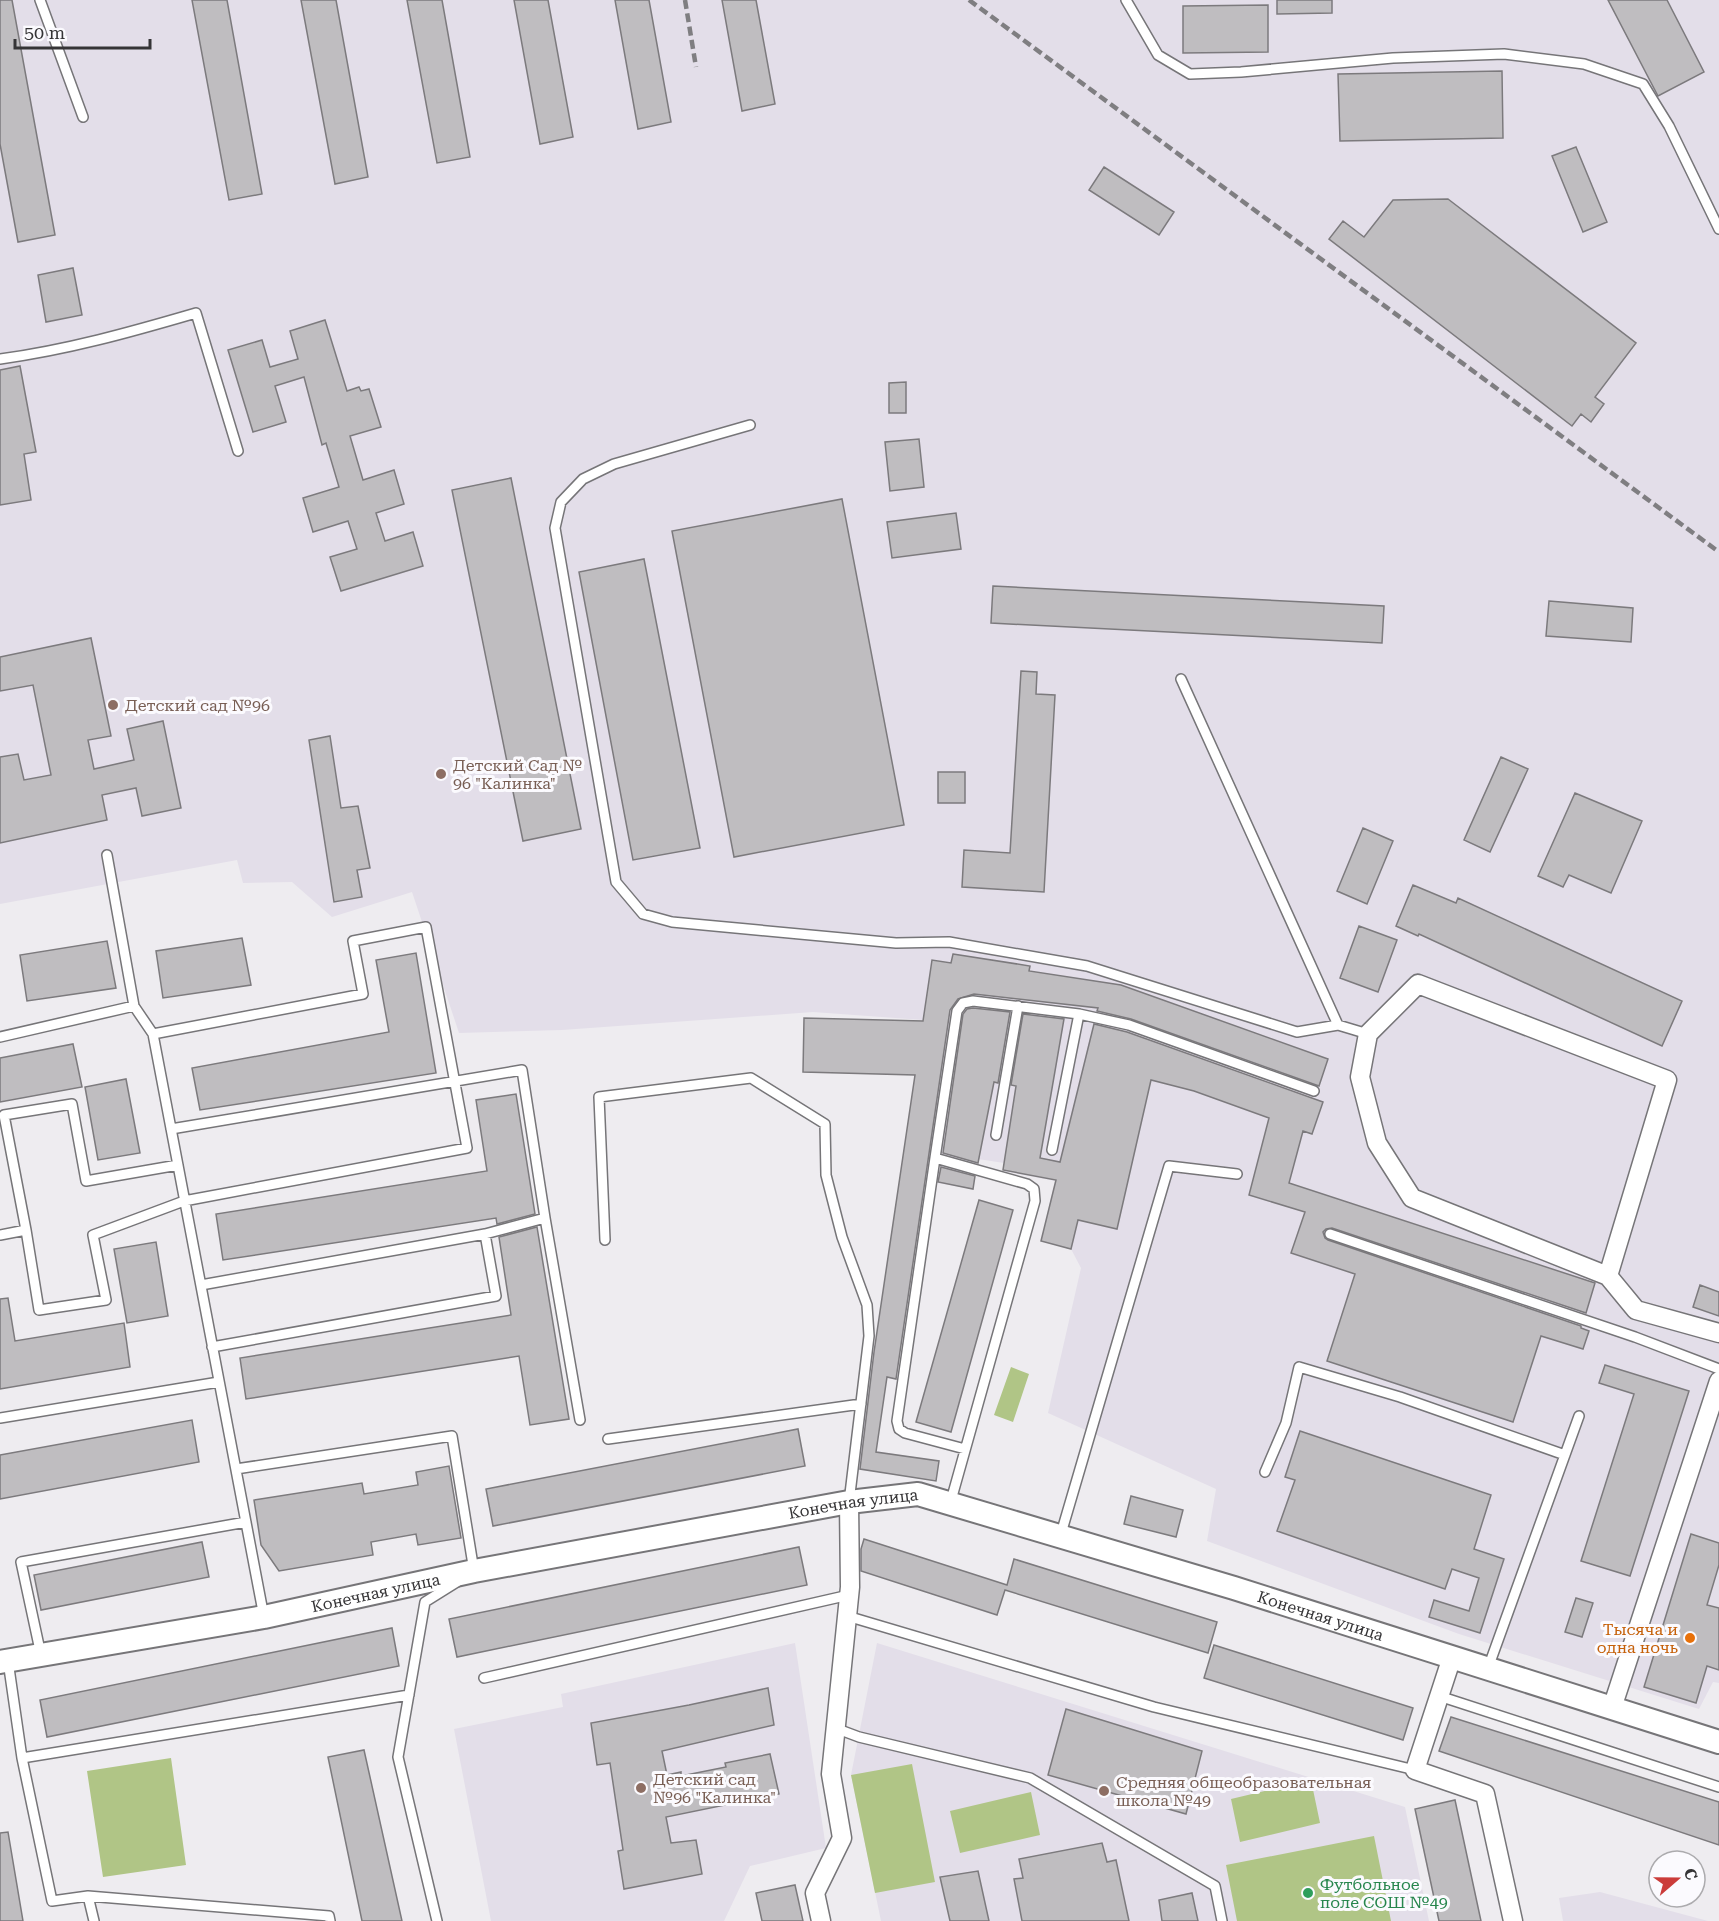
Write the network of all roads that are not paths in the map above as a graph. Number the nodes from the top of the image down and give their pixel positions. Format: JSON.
{"nodes":[{"id":1,"x":40,"y":0,"type":"edge"},
{"id":2,"x":1126,"y":0,"type":"edge"},
{"id":3,"x":83,"y":117,"type":"dead end"},
{"id":4,"x":1719,"y":229,"type":"edge"},
{"id":5,"x":0,"y":359,"type":"edge"},
{"id":6,"x":750,"y":425,"type":"dead end"},
{"id":7,"x":238,"y":451,"type":"dead end"},
{"id":8,"x":1181,"y":679,"type":"dead end"},
{"id":9,"x":107,"y":855,"type":"dead end"},
{"id":10,"x":134,"y":1006,"type":"junction"},
{"id":11,"x":1018,"y":1006,"type":"junction"},
{"id":12,"x":1079,"y":1014,"type":"junction"},
{"id":13,"x":1338,"y":1025,"type":"junction"},
{"id":14,"x":153,"y":1034,"type":"junction"},
{"id":15,"x":1368,"y":1034,"type":"junction"},
{"id":16,"x":0,"y":1037,"type":"edge"},
{"id":17,"x":454,"y":1081,"type":"junction"},
{"id":18,"x":1314,"y":1091,"type":"dead end"},
{"id":19,"x":171,"y":1129,"type":"junction"},
{"id":20,"x":996,"y":1135,"type":"dead end"},
{"id":21,"x":1052,"y":1150,"type":"dead end"},
{"id":22,"x":935,"y":1158,"type":"junction"},
{"id":23,"x":178,"y":1165,"type":"junction"},
{"id":24,"x":1237,"y":1174,"type":"dead end"},
{"id":25,"x":184,"y":1201,"type":"junction"},
{"id":26,"x":546,"y":1218,"type":"junction"},
{"id":27,"x":26,"y":1230,"type":"junction"},
{"id":28,"x":485,"y":1234,"type":"junction"},
{"id":29,"x":1330,"y":1234,"type":"dead end"},
{"id":30,"x":0,"y":1235,"type":"edge"},
{"id":31,"x":604,"y":1240,"type":"dead end"},
{"id":32,"x":1608,"y":1276,"type":"junction"},
{"id":33,"x":201,"y":1285,"type":"junction"},
{"id":34,"x":1719,"y":1333,"type":"edge"},
{"id":35,"x":212,"y":1347,"type":"junction"},
{"id":36,"x":1719,"y":1369,"type":"edge"},
{"id":37,"x":1719,"y":1381,"type":"edge"},
{"id":38,"x":219,"y":1382,"type":"junction"},
{"id":39,"x":861,"y":1404,"type":"junction"},
{"id":40,"x":1579,"y":1416,"type":"dead end"},
{"id":41,"x":0,"y":1418,"type":"edge"},
{"id":42,"x":580,"y":1420,"type":"dead end"},
{"id":43,"x":608,"y":1439,"type":"dead end"},
{"id":44,"x":966,"y":1449,"type":"junction"},
{"id":45,"x":1565,"y":1455,"type":"junction"},
{"id":46,"x":236,"y":1469,"type":"junction"},
{"id":47,"x":1265,"y":1472,"type":"dead end"},
{"id":48,"x":849,"y":1502,"type":"junction"},
{"id":49,"x":950,"y":1504,"type":"junction"},
{"id":50,"x":246,"y":1522,"type":"junction"},
{"id":51,"x":1060,"y":1537,"type":"junction"},
{"id":52,"x":474,"y":1571,"type":"junction"},
{"id":53,"x":849,"y":1595,"type":"junction"},
{"id":54,"x":847,"y":1616,"type":"junction"},
{"id":55,"x":264,"y":1617,"type":"junction"},
{"id":56,"x":41,"y":1655,"type":"junction"},
{"id":57,"x":1452,"y":1657,"type":"junction"},
{"id":58,"x":4,"y":1662,"type":"edge"},
{"id":59,"x":1488,"y":1669,"type":"junction"},
{"id":60,"x":484,"y":1678,"type":"dead end"},
{"id":61,"x":409,"y":1695,"type":"junction"},
{"id":62,"x":1439,"y":1696,"type":"junction"},
{"id":63,"x":1612,"y":1708,"type":"junction"},
{"id":64,"x":835,"y":1728,"type":"junction"},
{"id":65,"x":1719,"y":1742,"type":"edge"},
{"id":66,"x":22,"y":1758,"type":"junction"},
{"id":67,"x":1415,"y":1770,"type":"junction"},
{"id":68,"x":1719,"y":1787,"type":"edge"},
{"id":69,"x":88,"y":1896,"type":"junction"},
{"id":70,"x":94,"y":1921,"type":"edge"},
{"id":71,"x":330,"y":1921,"type":"edge"},
{"id":72,"x":436,"y":1921,"type":"edge"},
{"id":73,"x":821,"y":1921,"type":"edge"},
{"id":74,"x":1222,"y":1921,"type":"edge"},
{"id":75,"x":1513,"y":1921,"type":"edge"}],
"edges":[{"from":1,"to":3,"type":"lane"},
{"from":2,"to":4,"type":"lane"},
{"from":5,"to":7,"type":"lane"},
{"from":6,"to":13,"type":"lane"},
{"from":8,"to":13,"type":"lane"},
{"from":9,"to":10,"type":"lane"},
{"from":10,"to":14,"type":"lane"},
{"from":10,"to":16,"type":"lane"},
{"from":11,"to":12,"type":"lane"},
{"from":11,"to":20,"type":"lane"},
{"from":11,"to":22,"type":"lane"},
{"from":12,"to":18,"type":"lane"},
{"from":12,"to":21,"type":"lane"},
{"from":13,"to":15,"type":"lane"},
{"from":14,"to":17,"type":"lane"},
{"from":14,"to":19,"type":"lane"},
{"from":15,"to":32,"type":"street"},
{"from":15,"to":32,"type":"street"},
{"from":17,"to":19,"type":"lane"},
{"from":17,"to":25,"type":"lane"},
{"from":17,"to":26,"type":"lane"},
{"from":19,"to":23,"type":"lane"},
{"from":22,"to":44,"type":"lane"},
{"from":22,"to":44,"type":"lane"},
{"from":23,"to":25,"type":"lane"},
{"from":23,"to":27,"type":"lane"},
{"from":24,"to":51,"type":"lane"},
{"from":25,"to":27,"type":"lane"},
{"from":25,"to":33,"type":"lane"},
{"from":26,"to":28,"type":"lane"},
{"from":26,"to":42,"type":"lane"},
{"from":27,"to":30,"type":"lane"},
{"from":28,"to":33,"type":"lane"},
{"from":28,"to":35,"type":"lane"},
{"from":29,"to":36,"type":"lane"},
{"from":31,"to":39,"type":"lane"},
{"from":32,"to":34,"type":"street"},
{"from":33,"to":35,"type":"lane"},
{"from":35,"to":38,"type":"lane"},
{"from":37,"to":63,"type":"street"},
{"from":38,"to":41,"type":"lane"},
{"from":38,"to":46,"type":"lane"},
{"from":39,"to":43,"type":"lane"},
{"from":39,"to":48,"type":"lane"},
{"from":40,"to":45,"type":"lane"},
{"from":44,"to":49,"type":"lane"},
{"from":45,"to":47,"type":"lane"},
{"from":45,"to":59,"type":"lane"},
{"from":46,"to":50,"type":"lane"},
{"from":46,"to":52,"type":"lane"},
{"from":48,"to":49,"type":"street","name":"Конечная улица"},
{"from":48,"to":52,"type":"street","name":"Конечная улица"},
{"from":48,"to":53,"type":"street"},
{"from":49,"to":51,"type":"street","name":"Конечная улица"},
{"from":50,"to":55,"type":"lane"},
{"from":50,"to":56,"type":"lane"},
{"from":51,"to":57,"type":"street","name":"Конечная улица"},
{"from":52,"to":55,"type":"street","name":"Конечная улица"},
{"from":52,"to":61,"type":"lane"},
{"from":53,"to":54,"type":"street"},
{"from":53,"to":60,"type":"lane"},
{"from":54,"to":64,"type":"street"},
{"from":54,"to":67,"type":"lane"},
{"from":55,"to":56,"type":"street","name":"Конечная улица"},
{"from":56,"to":58,"type":"street","name":"Конечная улица"},
{"from":57,"to":59,"type":"street","name":"Конечная улица"},
{"from":57,"to":62,"type":"street"},
{"from":58,"to":66,"type":"lane"},
{"from":59,"to":63,"type":"street","name":"Конечная улица"},
{"from":61,"to":66,"type":"lane"},
{"from":61,"to":72,"type":"lane"},
{"from":62,"to":67,"type":"street"},
{"from":62,"to":68,"type":"lane"},
{"from":63,"to":65,"type":"street","name":"Конечная улица"},
{"from":64,"to":73,"type":"street"},
{"from":64,"to":74,"type":"lane"},
{"from":66,"to":69,"type":"lane"},
{"from":67,"to":75,"type":"street"},
{"from":69,"to":70,"type":"lane"},
{"from":69,"to":71,"type":"lane"}]}
